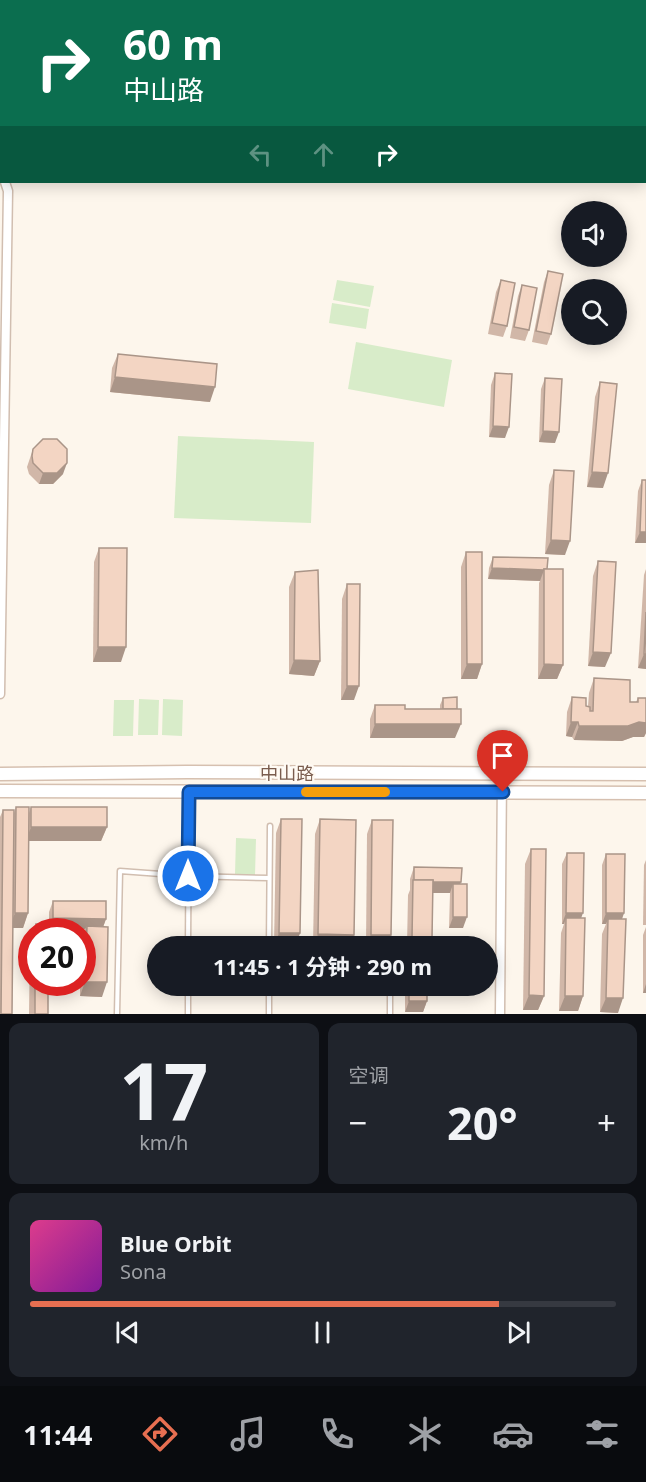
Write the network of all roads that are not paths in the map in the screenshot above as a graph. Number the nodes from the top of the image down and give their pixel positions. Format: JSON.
{"nodes":[{"id":1,"x":5,"y":183,"type":"edge"},
{"id":2,"x":0,"y":694,"type":"edge"},
{"id":3,"x":0,"y":774,"type":"edge"},
{"id":4,"x":502,"y":774,"type":"junction"},
{"id":5,"x":646,"y":774,"type":"edge"},
{"id":6,"x":0,"y":791,"type":"edge"},
{"id":7,"x":189,"y":792,"type":"junction"},
{"id":8,"x":503,"y":792,"type":"junction"},
{"id":9,"x":646,"y":793,"type":"edge"},
{"id":10,"x":270,"y":826,"type":"dead end"},
{"id":11,"x":188,"y":876,"type":"junction"},
{"id":12,"x":269,"y":878,"type":"junction"},
{"id":13,"x":188,"y":936,"type":"edge"},
{"id":14,"x":269,"y":936,"type":"edge"},
{"id":15,"x":188,"y":996,"type":"edge"},
{"id":16,"x":269,"y":996,"type":"edge"},
{"id":17,"x":390,"y":996,"type":"edge"},
{"id":18,"x":117,"y":1014,"type":"edge"},
{"id":19,"x":188,"y":1014,"type":"edge"},
{"id":20,"x":268,"y":1014,"type":"edge"},
{"id":21,"x":390,"y":1014,"type":"edge"},
{"id":22,"x":500,"y":1014,"type":"edge"}],
"edges":[{"from":1,"to":2,"type":"street"},
{"from":3,"to":4,"type":"main road","name":"中山路"},
{"from":4,"to":5,"type":"main road","name":"中山路"},
{"from":4,"to":8,"type":"street"},
{"from":6,"to":7,"type":"main road","name":"中山路"},
{"from":7,"to":8,"type":"main road","name":"中山路"},
{"from":7,"to":11,"type":"lane"},
{"from":8,"to":9,"type":"main road","name":"中山路"},
{"from":8,"to":22,"type":"street"},
{"from":10,"to":12,"type":"lane"},
{"from":11,"to":12,"type":"lane"},
{"from":11,"to":13,"type":"lane"},
{"from":11,"to":18,"type":"lane"},
{"from":12,"to":14,"type":"lane"},
{"from":15,"to":19,"type":"lane"},
{"from":16,"to":20,"type":"lane"},
{"from":17,"to":21,"type":"lane"}]}
